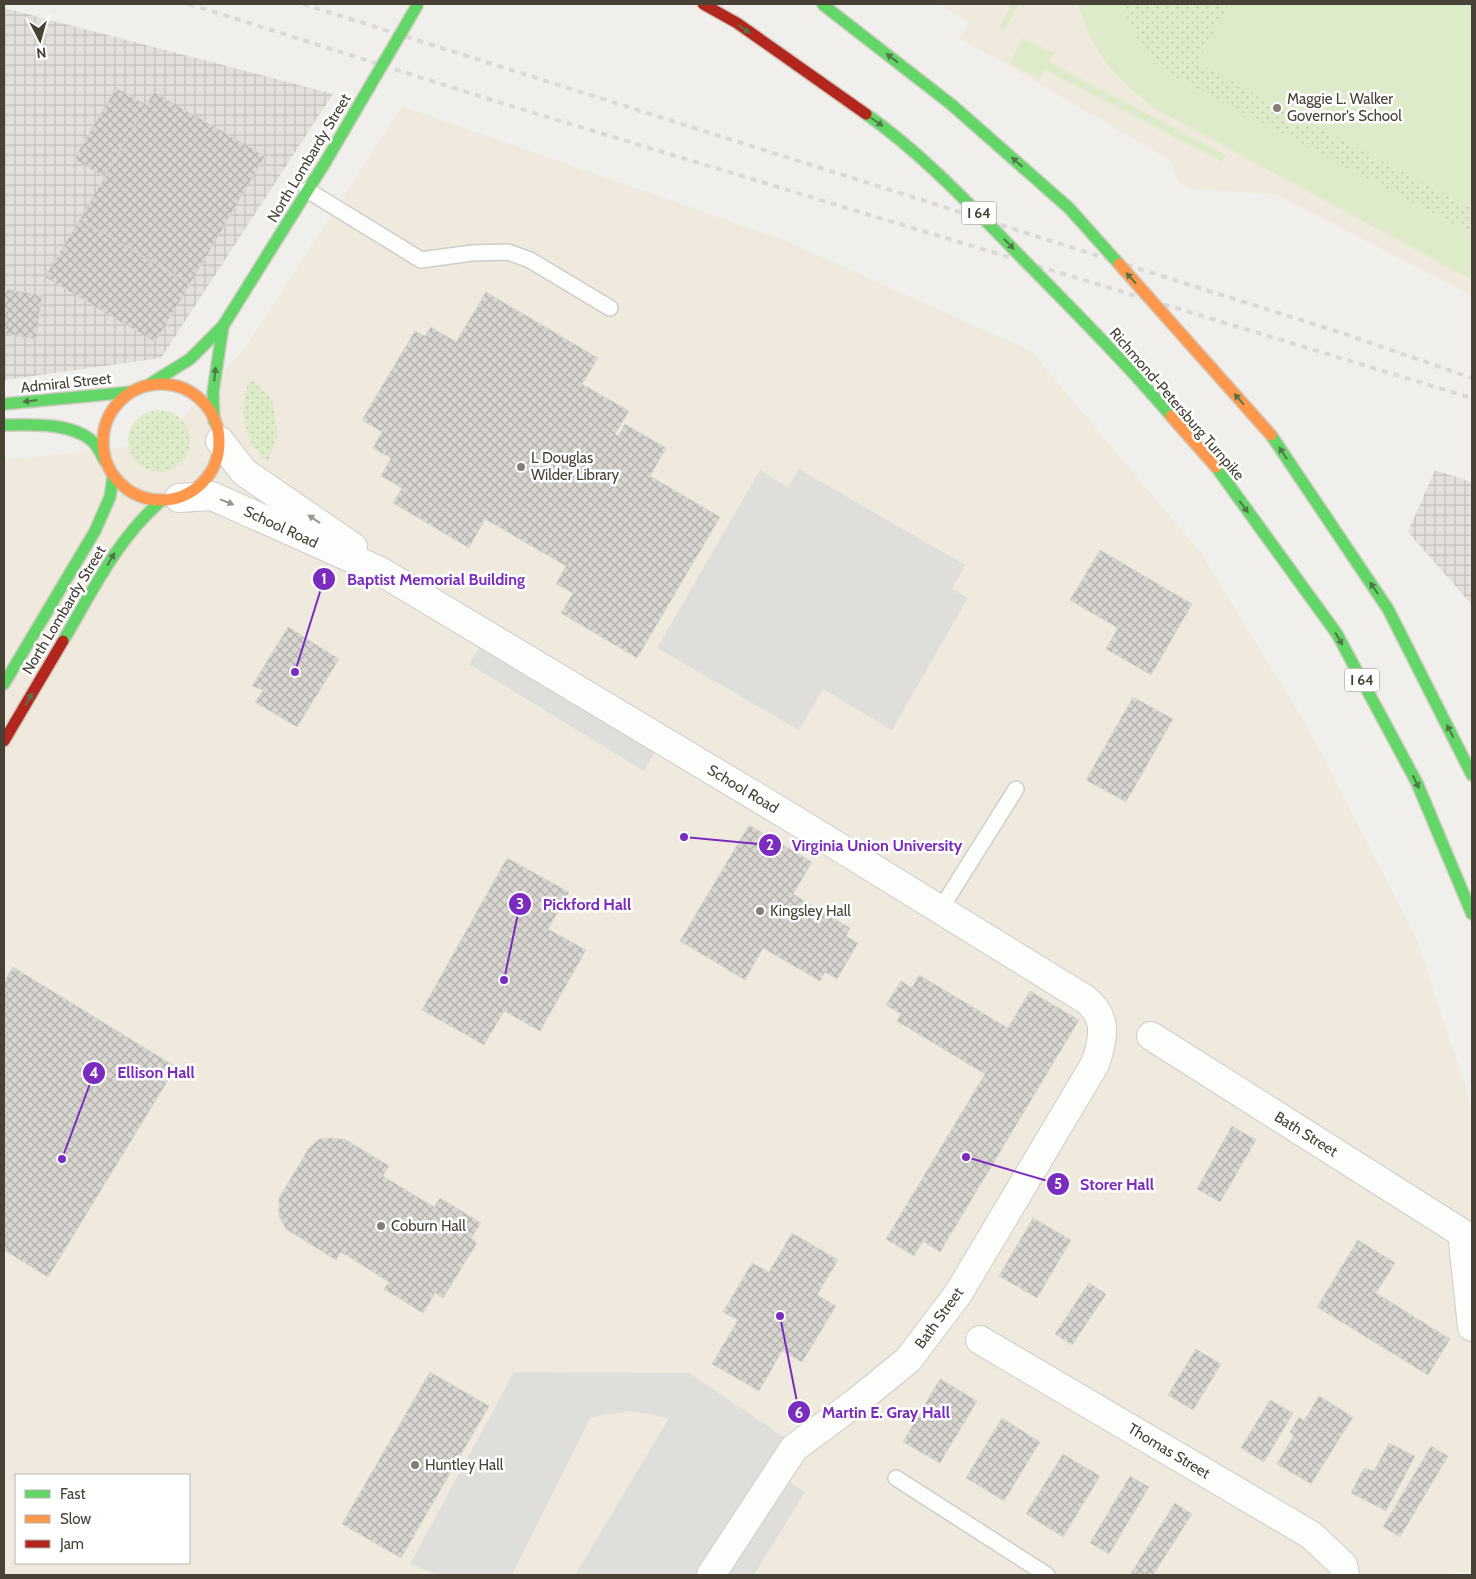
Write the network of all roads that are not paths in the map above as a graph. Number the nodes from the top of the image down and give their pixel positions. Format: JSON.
{"nodes":[{"id":1,"x":418,"y":4,"type":"edge"},
{"id":2,"x":703,"y":4,"type":"edge"},
{"id":3,"x":822,"y":4,"type":"edge"},
{"id":4,"x":307,"y":190,"type":"junction"},
{"id":5,"x":610,"y":308,"type":"dead end"},
{"id":6,"x":223,"y":326,"type":"junction"},
{"id":7,"x":150,"y":384,"type":"junction"},
{"id":8,"x":131,"y":392,"type":"junction"},
{"id":9,"x":4,"y":404,"type":"edge"},
{"id":10,"x":4,"y":425,"type":"edge"},
{"id":11,"x":217,"y":431,"type":"junction"},
{"id":12,"x":105,"y":461,"type":"junction"},
{"id":13,"x":113,"y":477,"type":"junction"},
{"id":14,"x":170,"y":500,"type":"junction"},
{"id":15,"x":380,"y":571,"type":"junction"},
{"id":16,"x":4,"y":684,"type":"edge"},
{"id":17,"x":4,"y":741,"type":"edge"},
{"id":18,"x":1472,"y":775,"type":"edge"},
{"id":19,"x":1016,"y":789,"type":"dead end"},
{"id":20,"x":940,"y":910,"type":"junction"},
{"id":21,"x":1472,"y":914,"type":"edge"},
{"id":22,"x":1100,"y":1015,"type":"joint"},
{"id":23,"x":1150,"y":1036,"type":"dead end"},
{"id":24,"x":1472,"y":1327,"type":"edge"},
{"id":25,"x":980,"y":1340,"type":"dead end"},
{"id":26,"x":896,"y":1478,"type":"dead end"},
{"id":27,"x":711,"y":1575,"type":"edge"},
{"id":28,"x":1047,"y":1575,"type":"edge"},
{"id":29,"x":1345,"y":1575,"type":"edge"}],
"edges":[{"from":1,"to":4,"type":"main road","name":"North Lombardy Street","bridge":true},
{"from":2,"to":21,"type":"main road","name":"Richmond-Petersburg Turnpike","number":"I 64","one_way":true,"bridge":true},
{"from":18,"to":3,"type":"main road","one_way":true,"bridge":true},
{"from":4,"to":5,"type":"lane"},
{"from":4,"to":6,"type":"main road","name":"North Lombardy Street"},
{"from":6,"to":7,"type":"main road","name":"North Lombardy Street"},
{"from":11,"to":6,"type":"main road","name":"North Lombardy Street","one_way":true},
{"from":7,"to":8,"type":"main road"},
{"from":7,"to":11,"type":"main road"},
{"from":8,"to":9,"type":"main road","name":"Admiral Street","one_way":true},
{"from":8,"to":12,"type":"main road"},
{"from":10,"to":12,"type":"main road"},
{"from":11,"to":14,"type":"main road"},
{"from":15,"to":11,"type":"street","name":"School Road","one_way":true},
{"from":12,"to":13,"type":"main road"},
{"from":13,"to":14,"type":"main road"},
{"from":13,"to":16,"type":"main road","name":"North Lombardy Street"},
{"from":14,"to":15,"type":"street","name":"School Road","one_way":true},
{"from":17,"to":14,"type":"main road","name":"North Lombardy Street","one_way":true},
{"from":15,"to":20,"type":"street","name":"School Road"},
{"from":19,"to":20,"type":"lane"},
{"from":20,"to":22,"type":"street","name":"School Road"},
{"from":22,"to":27,"type":"street","name":"Bath Street"},
{"from":23,"to":24,"type":"street","name":"Bath Street"},
{"from":25,"to":29,"type":"street","name":"Thomas Street"},
{"from":26,"to":28,"type":"lane"}]}
